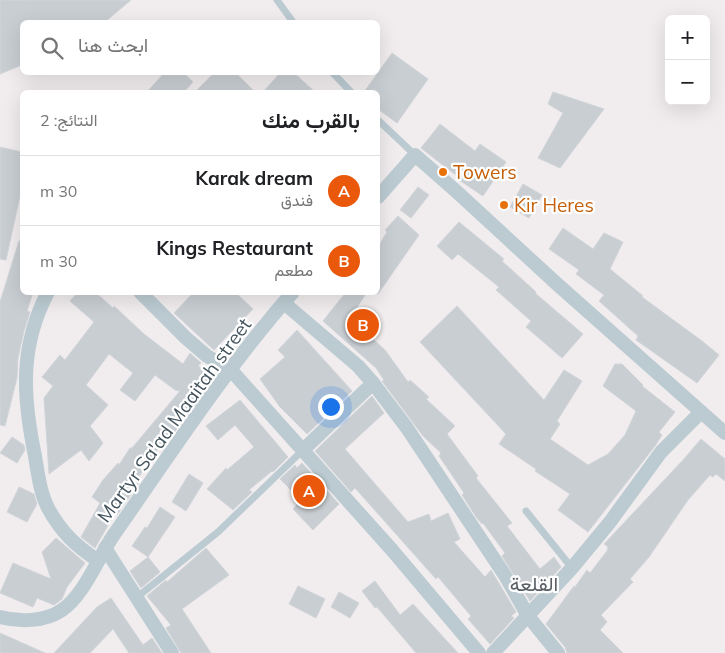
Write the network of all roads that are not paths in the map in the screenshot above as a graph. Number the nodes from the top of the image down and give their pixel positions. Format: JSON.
{"nodes":[{"id":1,"x":277,"y":0,"type":"edge"},
{"id":2,"x":292,"y":20,"type":"edge"},
{"id":3,"x":335,"y":75,"type":"edge"},
{"id":4,"x":349,"y":90,"type":"edge"},
{"id":5,"x":380,"y":122,"type":"edge"},
{"id":6,"x":415,"y":155,"type":"junction"},
{"id":7,"x":380,"y":195,"type":"edge"},
{"id":8,"x":46,"y":295,"type":"edge"},
{"id":9,"x":143,"y":295,"type":"edge"},
{"id":10,"x":291,"y":295,"type":"edge"},
{"id":11,"x":284,"y":303,"type":"junction"},
{"id":12,"x":230,"y":369,"type":"junction"},
{"id":13,"x":373,"y":383,"type":"junction"},
{"id":14,"x":701,"y":412,"type":"junction"},
{"id":15,"x":725,"y":433,"type":"edge"},
{"id":16,"x":303,"y":450,"type":"junction"},
{"id":17,"x":526,"y":511,"type":"dead end"},
{"id":18,"x":105,"y":548,"type":"junction"},
{"id":19,"x":98,"y":560,"type":"junction"},
{"id":20,"x":572,"y":568,"type":"junction"},
{"id":21,"x":136,"y":598,"type":"junction"},
{"id":22,"x":528,"y":616,"type":"junction"},
{"id":23,"x":0,"y":617,"type":"edge"},
{"id":24,"x":473,"y":651,"type":"edge"},
{"id":25,"x":172,"y":653,"type":"edge"},
{"id":26,"x":493,"y":653,"type":"edge"},
{"id":27,"x":558,"y":653,"type":"edge"}],
"edges":[{"from":1,"to":2,"type":"lane"},
{"from":3,"to":4,"type":"lane"},
{"from":5,"to":6,"type":"lane"},
{"from":6,"to":7,"type":"street"},
{"from":6,"to":14,"type":"street"},
{"from":8,"to":19,"type":"street"},
{"from":9,"to":12,"type":"street"},
{"from":10,"to":11,"type":"street","name":"Martyr Sa'ad Maaitah street"},
{"from":11,"to":12,"type":"street","name":"Martyr Sa'ad Maaitah street"},
{"from":11,"to":13,"type":"street"},
{"from":12,"to":16,"type":"street"},
{"from":12,"to":18,"type":"street","name":"Martyr Sa'ad Maaitah street"},
{"from":13,"to":16,"type":"street"},
{"from":13,"to":22,"type":"street"},
{"from":14,"to":15,"type":"street"},
{"from":14,"to":20,"type":"street"},
{"from":16,"to":21,"type":"lane"},
{"from":16,"to":24,"type":"street"},
{"from":17,"to":20,"type":"lane"},
{"from":18,"to":19,"type":"street","name":"Martyr Sa'ad Maaitah street"},
{"from":18,"to":21,"type":"street"},
{"from":19,"to":23,"type":"street","name":"Martyr Sa'ad Maaitah street"},
{"from":20,"to":22,"type":"street"},
{"from":21,"to":25,"type":"street"},
{"from":22,"to":26,"type":"street"},
{"from":22,"to":27,"type":"street"}]}
